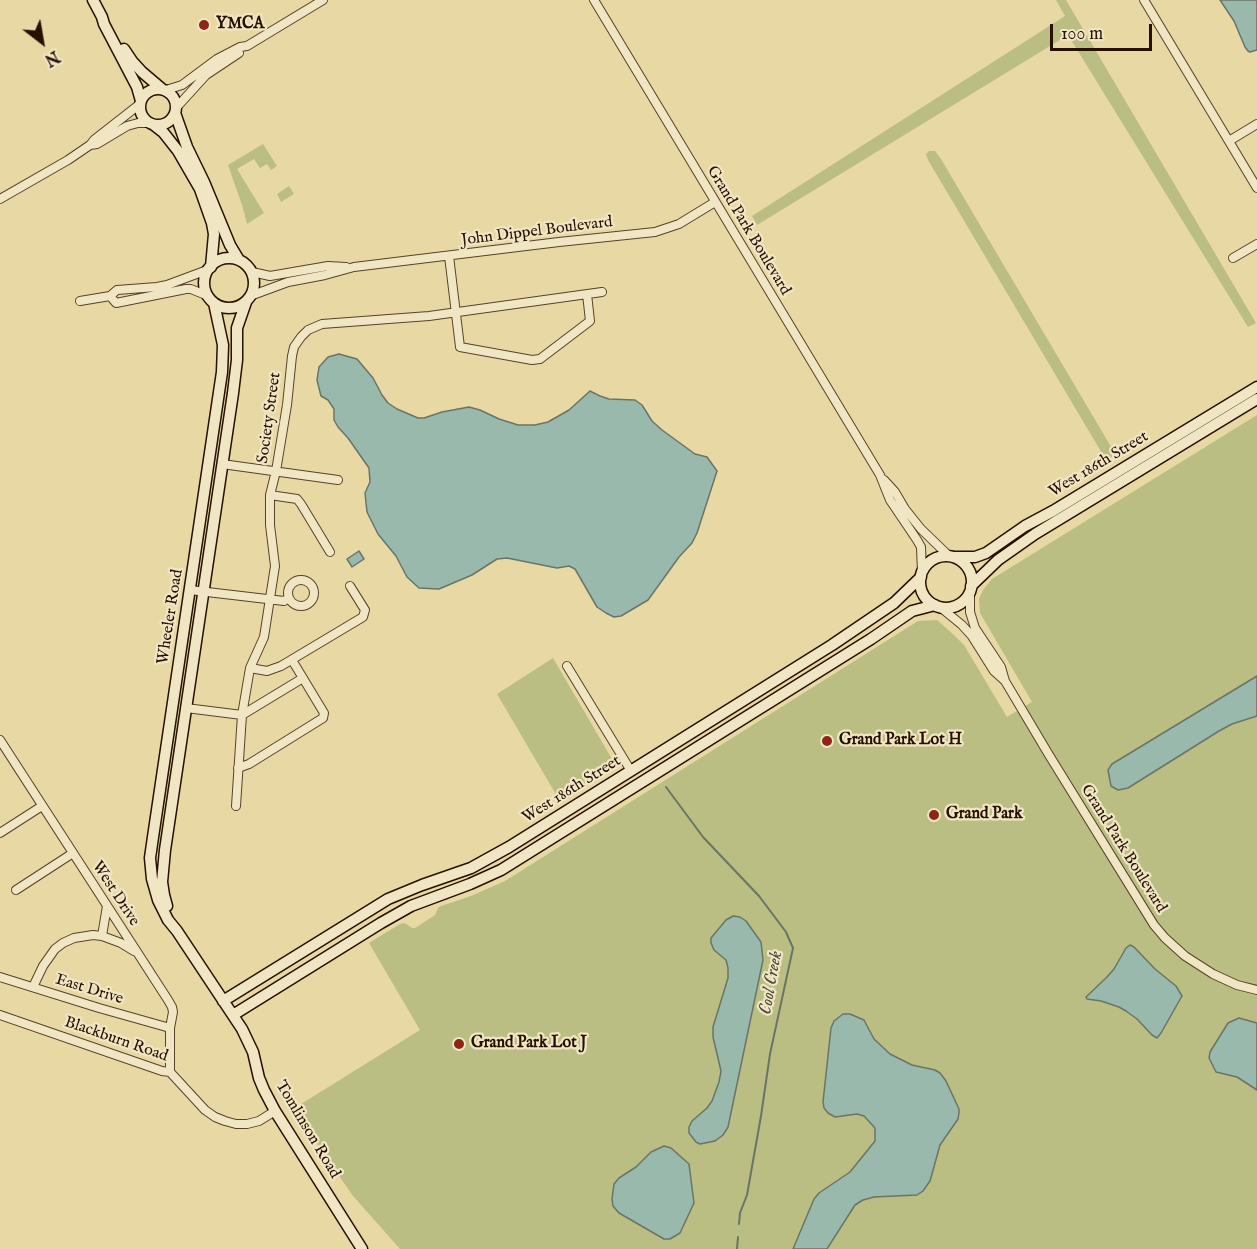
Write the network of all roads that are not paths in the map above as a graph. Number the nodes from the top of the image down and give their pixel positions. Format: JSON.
{"nodes":[{"id":1,"x":93,"y":0,"type":"edge"},
{"id":2,"x":323,"y":0,"type":"edge"},
{"id":3,"x":594,"y":0,"type":"edge"},
{"id":4,"x":1144,"y":0,"type":"edge"},
{"id":5,"x":102,"y":17,"type":"junction"},
{"id":6,"x":247,"y":46,"type":"junction"},
{"id":7,"x":164,"y":90,"type":"junction"},
{"id":8,"x":140,"y":103,"type":"junction"},
{"id":9,"x":176,"y":110,"type":"junction"},
{"id":10,"x":152,"y":124,"type":"junction"},
{"id":11,"x":1257,"y":124,"type":"edge"},
{"id":12,"x":1229,"y":141,"type":"junction"},
{"id":13,"x":90,"y":145,"type":"junction"},
{"id":14,"x":1257,"y":188,"type":"edge"},
{"id":15,"x":0,"y":199,"type":"edge"},
{"id":16,"x":715,"y":202,"type":"junction"},
{"id":17,"x":1257,"y":244,"type":"edge"},
{"id":18,"x":449,"y":256,"type":"junction"},
{"id":19,"x":1233,"y":258,"type":"dead end"},
{"id":20,"x":239,"y":260,"type":"junction"},
{"id":21,"x":354,"y":267,"type":"junction"},
{"id":22,"x":210,"y":268,"type":"junction"},
{"id":23,"x":252,"y":272,"type":"junction"},
{"id":24,"x":602,"y":292,"type":"dead end"},
{"id":25,"x":587,"y":294,"type":"junction"},
{"id":26,"x":110,"y":296,"type":"junction"},
{"id":27,"x":211,"y":299,"type":"junction"},
{"id":28,"x":248,"y":299,"type":"junction"},
{"id":29,"x":80,"y":301,"type":"dead end"},
{"id":30,"x":456,"y":312,"type":"junction"},
{"id":31,"x":1257,"y":387,"type":"edge"},
{"id":32,"x":1257,"y":399,"type":"edge"},
{"id":33,"x":222,"y":464,"type":"junction"},
{"id":34,"x":276,"y":471,"type":"junction"},
{"id":35,"x":880,"y":475,"type":"junction"},
{"id":36,"x":338,"y":480,"type":"dead end"},
{"id":37,"x":270,"y":495,"type":"junction"},
{"id":38,"x":330,"y":552,"type":"dead end"},
{"id":39,"x":951,"y":557,"type":"junction"},
{"id":40,"x":921,"y":575,"type":"junction"},
{"id":41,"x":350,"y":586,"type":"dead end"},
{"id":42,"x":971,"y":587,"type":"junction"},
{"id":43,"x":190,"y":590,"type":"junction"},
{"id":44,"x":203,"y":591,"type":"junction"},
{"id":45,"x":289,"y":598,"type":"dead end"},
{"id":46,"x":270,"y":599,"type":"junction"},
{"id":47,"x":938,"y":606,"type":"junction"},
{"id":48,"x":292,"y":660,"type":"junction"},
{"id":49,"x":567,"y":666,"type":"dead end"},
{"id":50,"x":250,"y":668,"type":"junction"},
{"id":51,"x":303,"y":678,"type":"junction"},
{"id":52,"x":1005,"y":681,"type":"junction"},
{"id":53,"x":186,"y":708,"type":"junction"},
{"id":54,"x":242,"y":715,"type":"junction"},
{"id":55,"x":0,"y":741,"type":"edge"},
{"id":56,"x":238,"y":768,"type":"junction"},
{"id":57,"x":631,"y":771,"type":"junction"},
{"id":58,"x":42,"y":806,"type":"junction"},
{"id":59,"x":237,"y":806,"type":"dead end"},
{"id":60,"x":563,"y":814,"type":"junction"},
{"id":61,"x":572,"y":826,"type":"junction"},
{"id":62,"x":0,"y":833,"type":"edge"},
{"id":63,"x":73,"y":853,"type":"junction"},
{"id":64,"x":16,"y":890,"type":"dead end"},
{"id":65,"x":107,"y":906,"type":"junction"},
{"id":66,"x":177,"y":931,"type":"junction"},
{"id":67,"x":102,"y":936,"type":"junction"},
{"id":68,"x":138,"y":954,"type":"junction"},
{"id":69,"x":0,"y":977,"type":"edge"},
{"id":70,"x":33,"y":987,"type":"junction"},
{"id":71,"x":1257,"y":990,"type":"edge"},
{"id":72,"x":223,"y":1002,"type":"junction"},
{"id":73,"x":0,"y":1015,"type":"edge"},
{"id":74,"x":235,"y":1018,"type":"junction"},
{"id":75,"x":170,"y":1028,"type":"junction"},
{"id":76,"x":170,"y":1072,"type":"junction"},
{"id":77,"x":275,"y":1112,"type":"junction"},
{"id":78,"x":362,"y":1249,"type":"edge"}],
"edges":[{"from":1,"to":5,"type":"street"},
{"from":2,"to":6,"type":"street"},
{"from":3,"to":16,"type":"street","name":"Grand Park Boulevard"},
{"from":4,"to":12,"type":"street"},
{"from":5,"to":7,"type":"street"},
{"from":5,"to":8,"type":"street"},
{"from":6,"to":7,"type":"street"},
{"from":6,"to":9,"type":"street"},
{"from":7,"to":8,"type":"street"},
{"from":7,"to":9,"type":"street"},
{"from":8,"to":10,"type":"street"},
{"from":8,"to":13,"type":"street"},
{"from":9,"to":10,"type":"street"},
{"from":9,"to":20,"type":"street"},
{"from":10,"to":13,"type":"street"},
{"from":10,"to":22,"type":"street"},
{"from":11,"to":12,"type":"street"},
{"from":12,"to":14,"type":"street"},
{"from":13,"to":15,"type":"street"},
{"from":16,"to":18,"type":"street","name":"John Dippel Boulevard"},
{"from":16,"to":35,"type":"street","name":"Grand Park Boulevard"},
{"from":17,"to":19,"type":"street"},
{"from":18,"to":21,"type":"street","name":"John Dippel Boulevard"},
{"from":18,"to":30,"type":"street"},
{"from":20,"to":22,"type":"street"},
{"from":20,"to":23,"type":"street"},
{"from":21,"to":23,"type":"street","name":"John Dippel Boulevard"},
{"from":21,"to":28,"type":"street","name":"John Dippel Boulevard"},
{"from":22,"to":26,"type":"street"},
{"from":22,"to":27,"type":"street"},
{"from":23,"to":28,"type":"street"},
{"from":24,"to":25,"type":"street","name":"Society Street"},
{"from":25,"to":30,"type":"street","name":"Society Street"},
{"from":25,"to":30,"type":"street"},
{"from":26,"to":27,"type":"street"},
{"from":26,"to":29,"type":"street"},
{"from":27,"to":28,"type":"street"},
{"from":27,"to":43,"type":"street","name":"Wheeler Road"},
{"from":28,"to":33,"type":"street","name":"Wheeler Road"},
{"from":30,"to":34,"type":"street","name":"Society Street"},
{"from":31,"to":39,"type":"street","name":"West 186th Street"},
{"from":32,"to":42,"type":"street","name":"West 186th Street"},
{"from":33,"to":34,"type":"street"},
{"from":33,"to":44,"type":"street","name":"Wheeler Road"},
{"from":34,"to":36,"type":"street"},
{"from":34,"to":37,"type":"street","name":"Society Street"},
{"from":35,"to":39,"type":"street","name":"Grand Park Boulevard"},
{"from":35,"to":40,"type":"street","name":"Grand Park Boulevard"},
{"from":37,"to":38,"type":"street"},
{"from":37,"to":46,"type":"street","name":"Society Street"},
{"from":39,"to":40,"type":"street"},
{"from":39,"to":42,"type":"street"},
{"from":40,"to":47,"type":"street"},
{"from":40,"to":57,"type":"street","name":"West 186th Street"},
{"from":41,"to":48,"type":"street"},
{"from":42,"to":47,"type":"street"},
{"from":42,"to":52,"type":"street","name":"Grand Park Boulevard"},
{"from":43,"to":44,"type":"street"},
{"from":43,"to":66,"type":"street","name":"Wheeler Road"},
{"from":44,"to":46,"type":"street"},
{"from":44,"to":53,"type":"street","name":"Wheeler Road"},
{"from":45,"to":46,"type":"street"},
{"from":46,"to":50,"type":"street","name":"Society Street"},
{"from":47,"to":52,"type":"street","name":"Grand Park Boulevard"},
{"from":47,"to":61,"type":"street","name":"West 186th Street"},
{"from":48,"to":50,"type":"street"},
{"from":48,"to":51,"type":"street"},
{"from":49,"to":57,"type":"street"},
{"from":50,"to":54,"type":"street","name":"Society Street"},
{"from":51,"to":54,"type":"street"},
{"from":51,"to":56,"type":"street"},
{"from":52,"to":71,"type":"street","name":"Grand Park Boulevard"},
{"from":53,"to":54,"type":"street"},
{"from":53,"to":66,"type":"street","name":"Wheeler Road"},
{"from":54,"to":56,"type":"street","name":"Society Street"},
{"from":55,"to":58,"type":"street","name":"West Drive"},
{"from":56,"to":59,"type":"street","name":"Society Street"},
{"from":57,"to":60,"type":"street","name":"West 186th Street"},
{"from":58,"to":62,"type":"street"},
{"from":58,"to":63,"type":"street","name":"West Drive"},
{"from":60,"to":61,"type":"street"},
{"from":60,"to":72,"type":"street","name":"West 186th Street"},
{"from":61,"to":74,"type":"street","name":"West 186th Street"},
{"from":63,"to":64,"type":"street"},
{"from":63,"to":65,"type":"street","name":"West Drive"},
{"from":65,"to":67,"type":"street"},
{"from":65,"to":68,"type":"street","name":"West Drive"},
{"from":66,"to":72,"type":"street","name":"Wheeler Road"},
{"from":67,"to":68,"type":"street"},
{"from":67,"to":70,"type":"street"},
{"from":68,"to":75,"type":"street","name":"West Drive"},
{"from":69,"to":70,"type":"street","name":"East Drive"},
{"from":70,"to":75,"type":"street","name":"East Drive"},
{"from":72,"to":74,"type":"street","name":"Wheeler Road"},
{"from":73,"to":76,"type":"street","name":"Blackburn Road"},
{"from":74,"to":77,"type":"street","name":"Tomlinson Road"},
{"from":75,"to":76,"type":"street","name":"West Drive"},
{"from":76,"to":77,"type":"street","name":"Blackburn Road"},
{"from":77,"to":78,"type":"street","name":"Tomlinson Road"}]}
